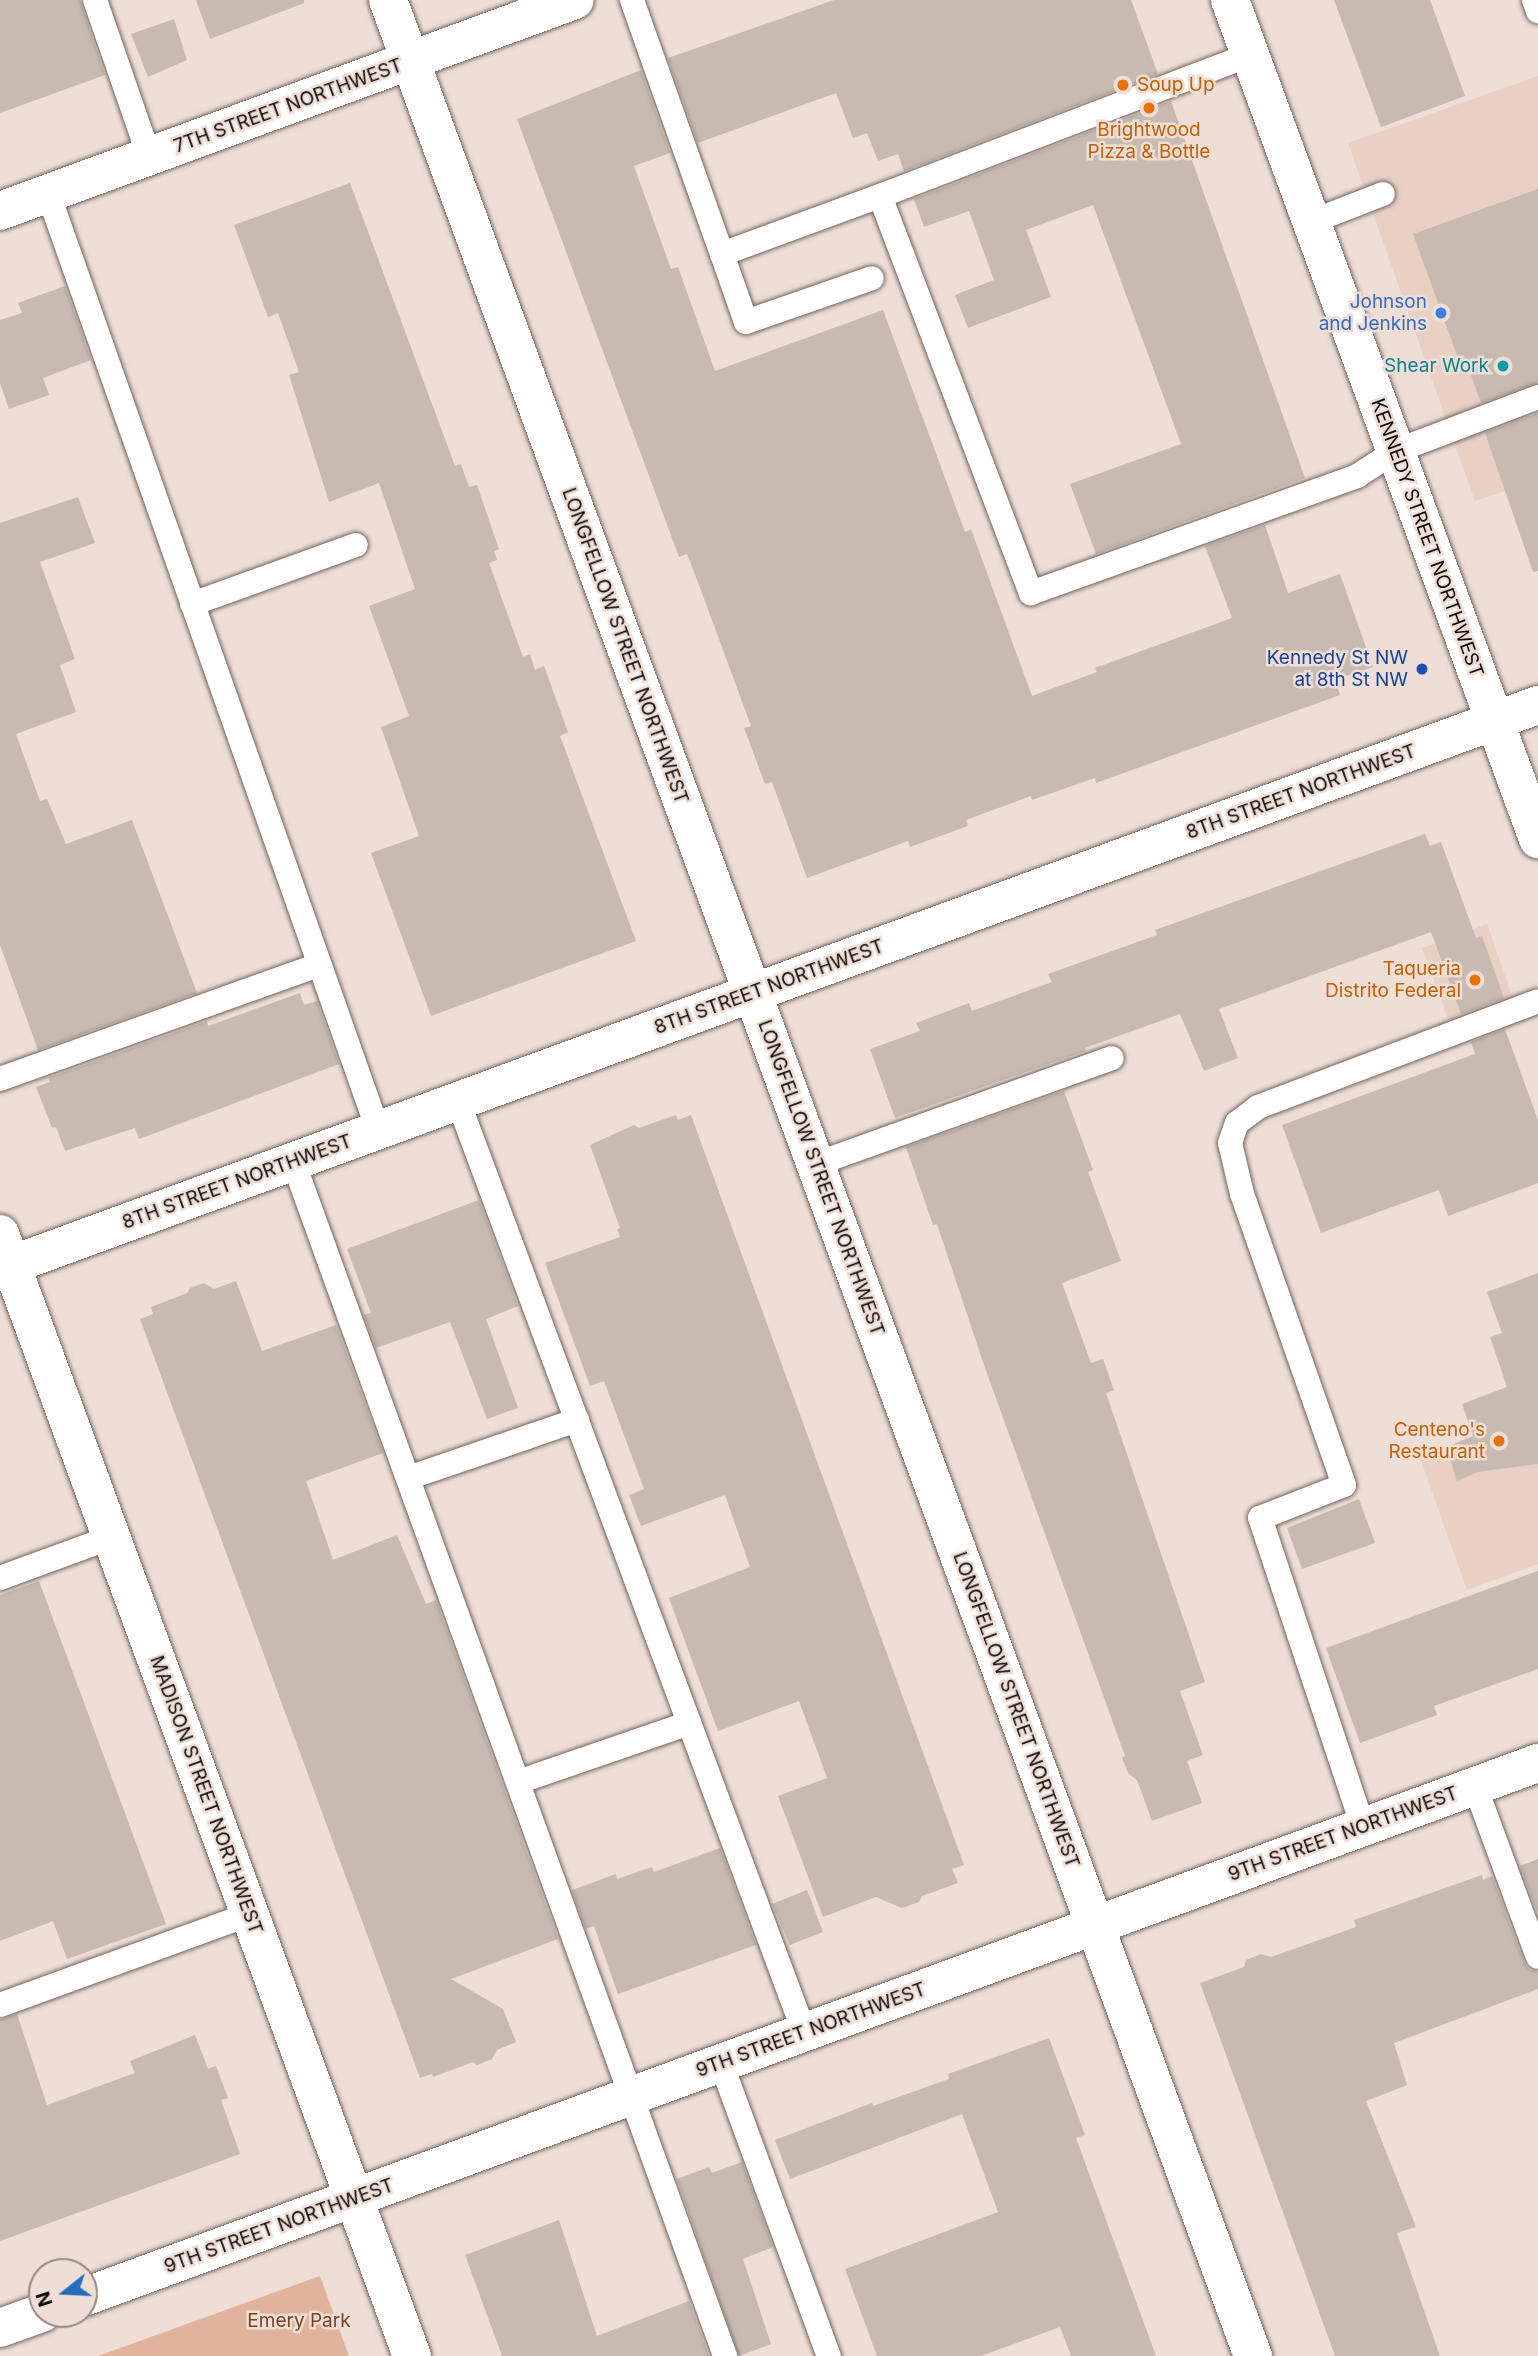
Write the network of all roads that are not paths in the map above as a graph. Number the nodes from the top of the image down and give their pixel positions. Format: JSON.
{"nodes":[{"id":1,"x":95,"y":0,"type":"edge"},
{"id":2,"x":388,"y":0,"type":"edge"},
{"id":3,"x":575,"y":0,"type":"edge"},
{"id":4,"x":632,"y":0,"type":"edge"},
{"id":5,"x":1230,"y":0,"type":"edge"},
{"id":6,"x":1534,"y":0,"type":"edge"},
{"id":7,"x":1538,"y":11,"type":"edge"},
{"id":8,"x":1250,"y":55,"type":"junction"},
{"id":9,"x":410,"y":61,"type":"junction"},
{"id":10,"x":149,"y":156,"type":"junction"},
{"id":11,"x":48,"y":193,"type":"junction"},
{"id":12,"x":1383,"y":194,"type":"dead end"},
{"id":13,"x":880,"y":196,"type":"junction"},
{"id":14,"x":0,"y":211,"type":"edge"},
{"id":15,"x":1311,"y":222,"type":"junction"},
{"id":16,"x":722,"y":254,"type":"junction"},
{"id":17,"x":872,"y":278,"type":"dead end"},
{"id":18,"x":1538,"y":397,"type":"edge"},
{"id":19,"x":1396,"y":451,"type":"junction"},
{"id":20,"x":356,"y":545,"type":"dead end"},
{"id":21,"x":192,"y":604,"type":"junction"},
{"id":22,"x":1538,"y":705,"type":"edge"},
{"id":23,"x":1494,"y":721,"type":"junction"},
{"id":24,"x":1538,"y":839,"type":"edge"},
{"id":25,"x":319,"y":965,"type":"junction"},
{"id":26,"x":753,"y":993,"type":"junction"},
{"id":27,"x":1538,"y":1001,"type":"edge"},
{"id":28,"x":1112,"y":1059,"type":"dead end"},
{"id":29,"x":0,"y":1079,"type":"edge"},
{"id":30,"x":458,"y":1101,"type":"junction"},
{"id":31,"x":378,"y":1130,"type":"junction"},
{"id":32,"x":293,"y":1161,"type":"junction"},
{"id":33,"x":816,"y":1164,"type":"junction"},
{"id":34,"x":4,"y":1256,"type":"edge"},
{"id":35,"x":577,"y":1420,"type":"junction"},
{"id":36,"x":408,"y":1479,"type":"junction"},
{"id":37,"x":112,"y":1536,"type":"junction"},
{"id":38,"x":0,"y":1578,"type":"edge"},
{"id":39,"x":689,"y":1723,"type":"junction"},
{"id":40,"x":1538,"y":1763,"type":"edge"},
{"id":41,"x":518,"y":1782,"type":"junction"},
{"id":42,"x":1475,"y":1786,"type":"junction"},
{"id":43,"x":1363,"y":1827,"type":"junction"},
{"id":44,"x":250,"y":1914,"type":"junction"},
{"id":45,"x":1096,"y":1926,"type":"junction"},
{"id":46,"x":1538,"y":1957,"type":"edge"},
{"id":47,"x":0,"y":2005,"type":"edge"},
{"id":48,"x":804,"y":2032,"type":"junction"},
{"id":49,"x":721,"y":2063,"type":"junction"},
{"id":50,"x":632,"y":2095,"type":"junction"},
{"id":51,"x":354,"y":2198,"type":"junction"},
{"id":52,"x":98,"y":2292,"type":"edge"},
{"id":53,"x":28,"y":2318,"type":"edge"},
{"id":54,"x":0,"y":2328,"type":"edge"},
{"id":55,"x":412,"y":2356,"type":"edge"},
{"id":56,"x":725,"y":2356,"type":"edge"},
{"id":57,"x":829,"y":2356,"type":"edge"},
{"id":58,"x":1253,"y":2356,"type":"edge"}],
"edges":[{"from":1,"to":10,"type":"lane"},
{"from":2,"to":9,"type":"street","name":"LONGFELLOW STREET NORTHWEST"},
{"from":3,"to":9,"type":"street","name":"7TH STREET NORTHWEST"},
{"from":4,"to":16,"type":"lane"},
{"from":5,"to":8,"type":"street","name":"KENNEDY STREET NORTHWEST"},
{"from":6,"to":7,"type":"lane"},
{"from":8,"to":13,"type":"lane"},
{"from":8,"to":15,"type":"street","name":"KENNEDY STREET NORTHWEST"},
{"from":9,"to":10,"type":"street","name":"7TH STREET NORTHWEST"},
{"from":9,"to":26,"type":"street","name":"LONGFELLOW STREET NORTHWEST"},
{"from":10,"to":11,"type":"street","name":"7TH STREET NORTHWEST"},
{"from":11,"to":14,"type":"street","name":"7TH STREET NORTHWEST"},
{"from":11,"to":21,"type":"lane"},
{"from":12,"to":15,"type":"lane"},
{"from":13,"to":16,"type":"lane"},
{"from":13,"to":19,"type":"lane"},
{"from":15,"to":19,"type":"street","name":"KENNEDY STREET NORTHWEST"},
{"from":16,"to":17,"type":"lane"},
{"from":18,"to":19,"type":"lane"},
{"from":19,"to":23,"type":"street","name":"KENNEDY STREET NORTHWEST"},
{"from":20,"to":21,"type":"lane"},
{"from":21,"to":25,"type":"lane"},
{"from":22,"to":23,"type":"street","name":"8TH STREET NORTHWEST"},
{"from":23,"to":24,"type":"street","name":"KENNEDY STREET NORTHWEST"},
{"from":23,"to":26,"type":"street","name":"8TH STREET NORTHWEST"},
{"from":25,"to":29,"type":"lane"},
{"from":25,"to":31,"type":"lane"},
{"from":26,"to":30,"type":"street","name":"8TH STREET NORTHWEST"},
{"from":26,"to":33,"type":"street","name":"LONGFELLOW STREET NORTHWEST"},
{"from":27,"to":43,"type":"lane"},
{"from":28,"to":33,"type":"lane"},
{"from":30,"to":31,"type":"street","name":"8TH STREET NORTHWEST"},
{"from":30,"to":35,"type":"lane"},
{"from":31,"to":32,"type":"street","name":"8TH STREET NORTHWEST"},
{"from":32,"to":34,"type":"street","name":"8TH STREET NORTHWEST"},
{"from":32,"to":36,"type":"lane"},
{"from":33,"to":45,"type":"street","name":"LONGFELLOW STREET NORTHWEST"},
{"from":34,"to":37,"type":"street","name":"MADISON STREET NORTHWEST"},
{"from":35,"to":36,"type":"lane"},
{"from":35,"to":39,"type":"lane"},
{"from":36,"to":41,"type":"lane"},
{"from":37,"to":38,"type":"lane"},
{"from":37,"to":44,"type":"street","name":"MADISON STREET NORTHWEST"},
{"from":39,"to":41,"type":"lane"},
{"from":39,"to":48,"type":"lane"},
{"from":40,"to":42,"type":"street","name":"9TH STREET NORTHWEST"},
{"from":41,"to":50,"type":"lane"},
{"from":42,"to":43,"type":"street","name":"9TH STREET NORTHWEST"},
{"from":42,"to":46,"type":"lane"},
{"from":43,"to":45,"type":"street","name":"9TH STREET NORTHWEST"},
{"from":44,"to":47,"type":"lane"},
{"from":44,"to":51,"type":"street","name":"MADISON STREET NORTHWEST"},
{"from":45,"to":48,"type":"street","name":"9TH STREET NORTHWEST"},
{"from":45,"to":58,"type":"street","name":"LONGFELLOW STREET NORTHWEST"},
{"from":48,"to":49,"type":"street","name":"9TH STREET NORTHWEST"},
{"from":49,"to":50,"type":"street","name":"9TH STREET NORTHWEST"},
{"from":49,"to":57,"type":"lane"},
{"from":50,"to":51,"type":"street","name":"9TH STREET NORTHWEST"},
{"from":50,"to":56,"type":"lane"},
{"from":51,"to":52,"type":"street","name":"9TH STREET NORTHWEST"},
{"from":51,"to":55,"type":"street","name":"MADISON STREET NORTHWEST"},
{"from":53,"to":54,"type":"street"}]}
